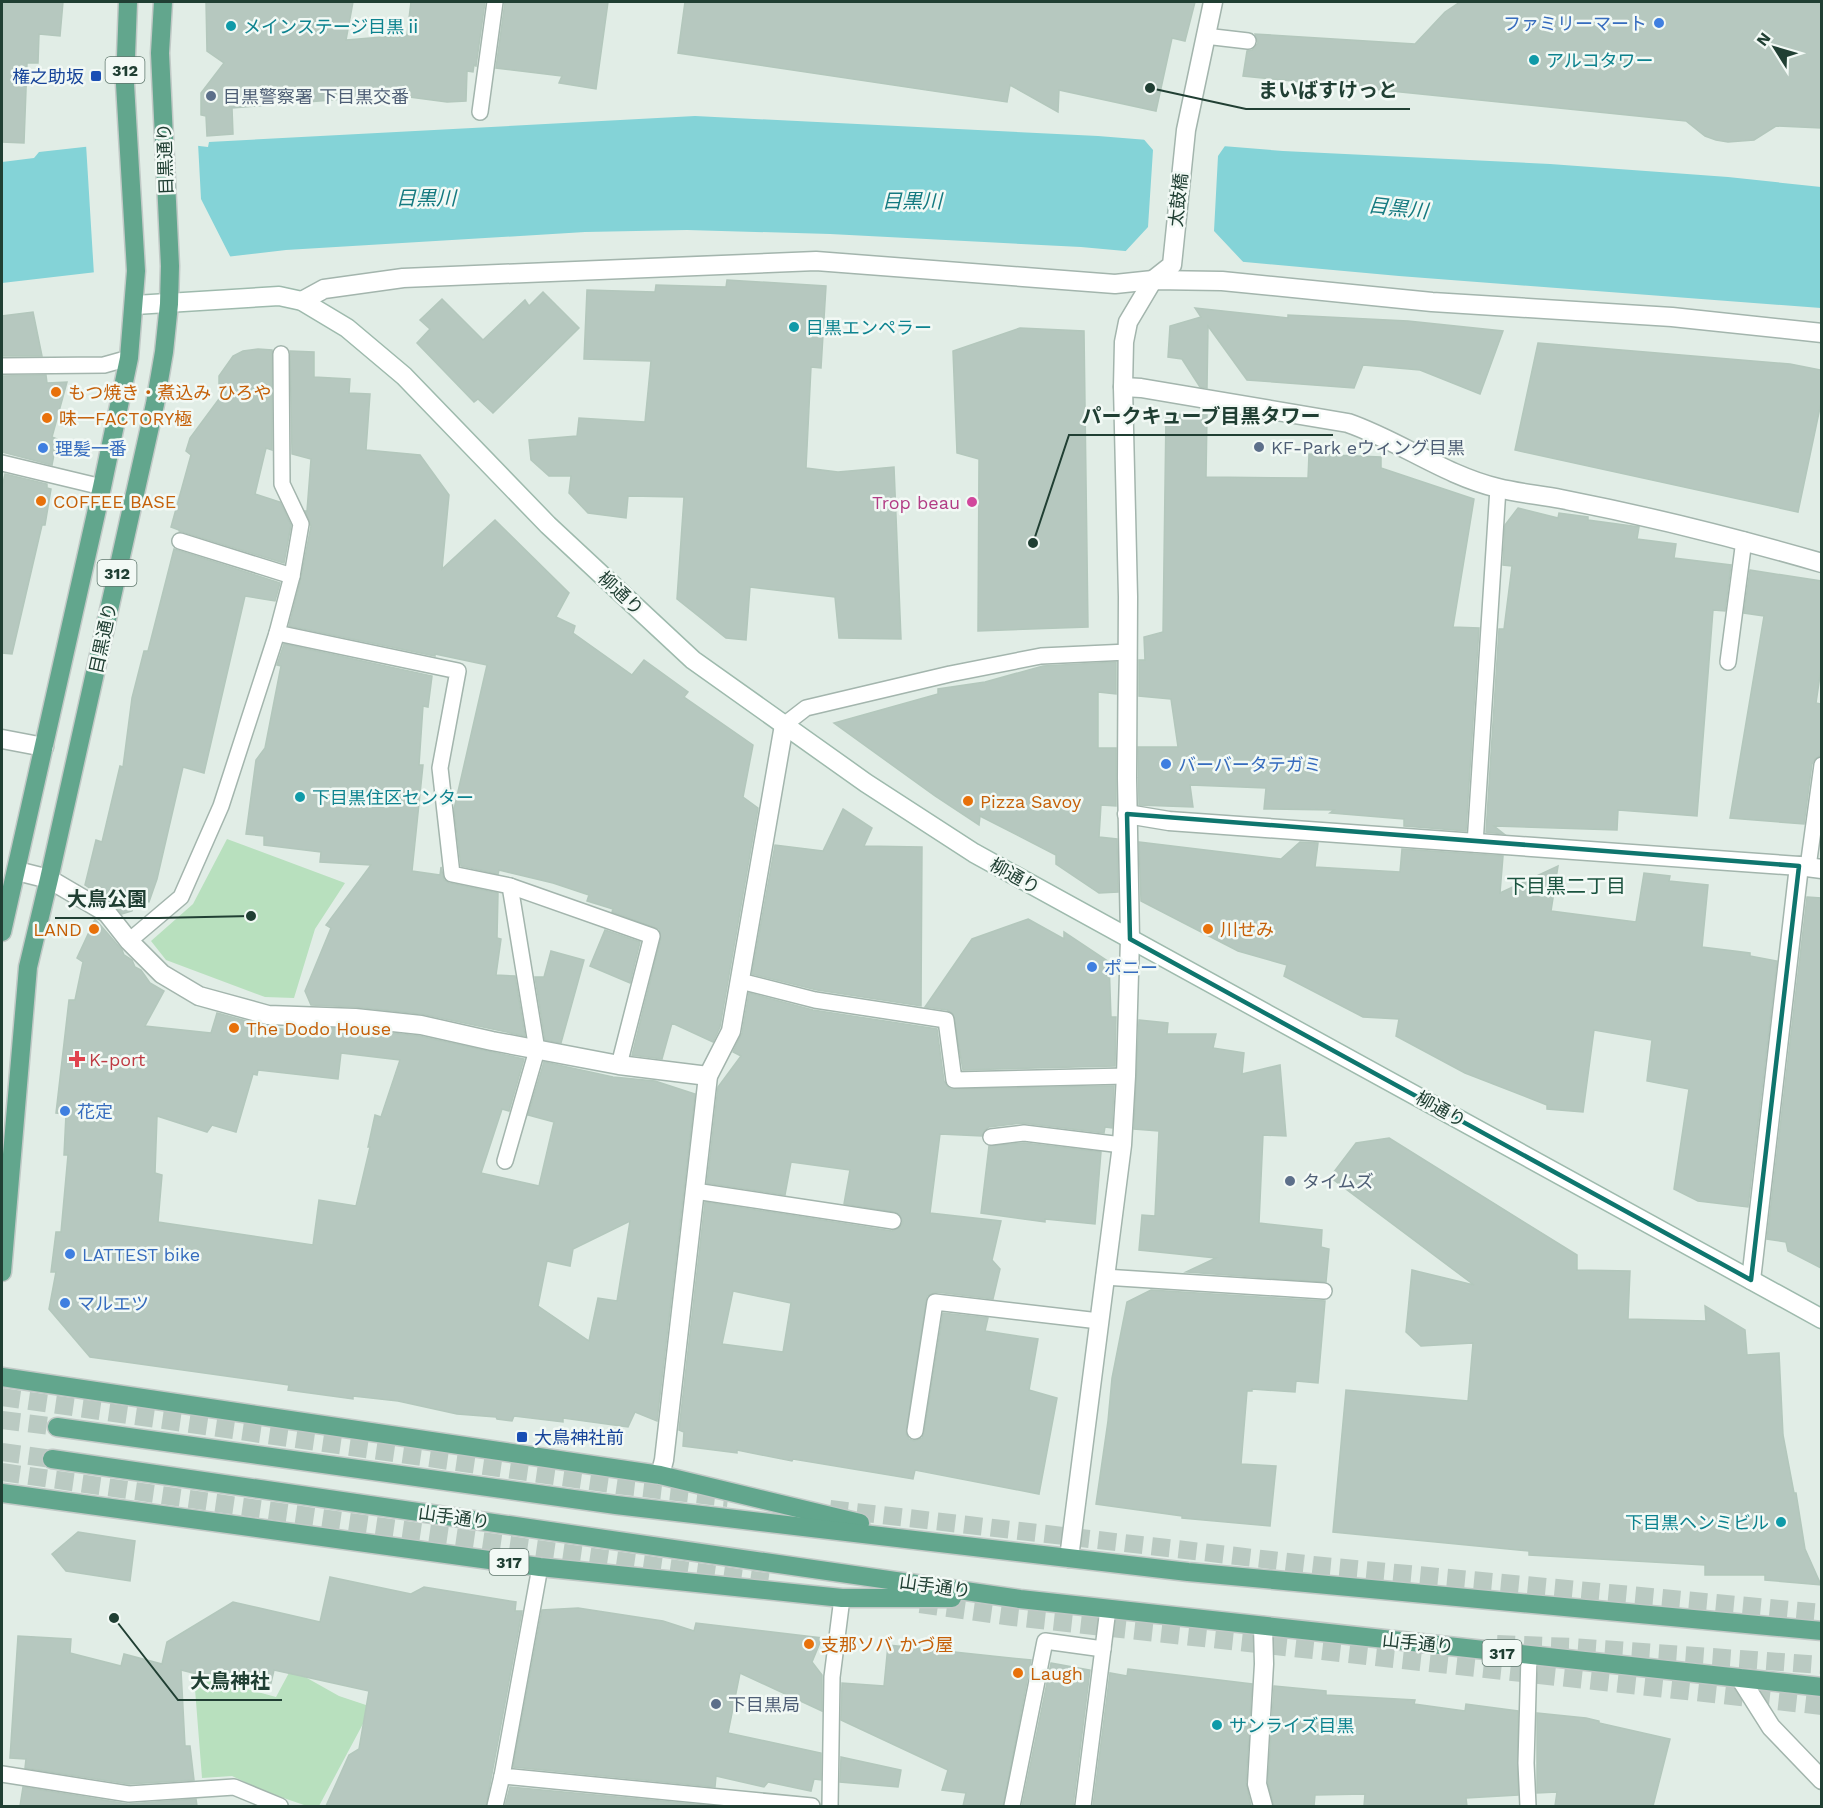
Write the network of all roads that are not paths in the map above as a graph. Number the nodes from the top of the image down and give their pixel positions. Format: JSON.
{"nodes":[{"id":1,"x":128,"y":2,"type":"edge"},
{"id":2,"x":164,"y":2,"type":"edge"},
{"id":3,"x":495,"y":2,"type":"edge"},
{"id":4,"x":1213,"y":2,"type":"edge"},
{"id":5,"x":1205,"y":36,"type":"junction"},
{"id":6,"x":1248,"y":41,"type":"dead end"},
{"id":7,"x":480,"y":112,"type":"dead end"},
{"id":8,"x":1153,"y":280,"type":"junction"},
{"id":9,"x":302,"y":301,"type":"junction"},
{"id":10,"x":169,"y":304,"type":"junction"},
{"id":11,"x":135,"y":305,"type":"junction"},
{"id":12,"x":1821,"y":333,"type":"edge"},
{"id":13,"x":281,"y":354,"type":"dead end"},
{"id":14,"x":129,"y":358,"type":"junction"},
{"id":15,"x":2,"y":366,"type":"edge"},
{"id":16,"x":1123,"y":387,"type":"junction"},
{"id":17,"x":2,"y":463,"type":"edge"},
{"id":18,"x":102,"y":487,"type":"junction"},
{"id":19,"x":1498,"y":488,"type":"junction"},
{"id":20,"x":1744,"y":540,"type":"junction"},
{"id":21,"x":180,"y":541,"type":"dead end"},
{"id":22,"x":1821,"y":563,"type":"edge"},
{"id":23,"x":291,"y":576,"type":"junction"},
{"id":24,"x":277,"y":633,"type":"junction"},
{"id":25,"x":1128,"y":652,"type":"junction"},
{"id":26,"x":1728,"y":662,"type":"dead end"},
{"id":27,"x":784,"y":725,"type":"junction"},
{"id":28,"x":2,"y":739,"type":"edge"},
{"id":29,"x":44,"y":747,"type":"junction"},
{"id":30,"x":1821,"y":765,"type":"edge"},
{"id":31,"x":1127,"y":814,"type":"junction"},
{"id":32,"x":1476,"y":844,"type":"junction"},
{"id":33,"x":1809,"y":868,"type":"edge"},
{"id":34,"x":16,"y":871,"type":"junction"},
{"id":35,"x":49,"y":879,"type":"junction"},
{"id":36,"x":510,"y":886,"type":"junction"},
{"id":37,"x":2,"y":932,"type":"edge"},
{"id":38,"x":1130,"y":939,"type":"junction"},
{"id":39,"x":129,"y":942,"type":"junction"},
{"id":40,"x":740,"y":981,"type":"junction"},
{"id":41,"x":537,"y":1050,"type":"junction"},
{"id":42,"x":619,"y":1065,"type":"junction"},
{"id":43,"x":708,"y":1076,"type":"junction"},
{"id":44,"x":1126,"y":1076,"type":"junction"},
{"id":45,"x":991,"y":1137,"type":"dead end"},
{"id":46,"x":1122,"y":1145,"type":"junction"},
{"id":47,"x":505,"y":1161,"type":"dead end"},
{"id":48,"x":695,"y":1191,"type":"junction"},
{"id":49,"x":892,"y":1221,"type":"dead end"},
{"id":50,"x":2,"y":1272,"type":"edge"},
{"id":51,"x":1104,"y":1277,"type":"junction"},
{"id":52,"x":1750,"y":1280,"type":"junction"},
{"id":53,"x":1324,"y":1291,"type":"dead end"},
{"id":54,"x":1821,"y":1319,"type":"edge"},
{"id":55,"x":1099,"y":1321,"type":"junction"},
{"id":56,"x":2,"y":1377,"type":"edge"},
{"id":57,"x":57,"y":1427,"type":"tunnel mouth"},
{"id":58,"x":915,"y":1431,"type":"dead end"},
{"id":59,"x":52,"y":1459,"type":"tunnel mouth"},
{"id":60,"x":660,"y":1475,"type":"junction"},
{"id":61,"x":2,"y":1493,"type":"edge"},
{"id":62,"x":939,"y":1542,"type":"junction"},
{"id":63,"x":1070,"y":1558,"type":"junction"},
{"id":64,"x":540,"y":1567,"type":"junction"},
{"id":65,"x":842,"y":1598,"type":"junction"},
{"id":66,"x":1020,"y":1599,"type":"junction"},
{"id":67,"x":1108,"y":1610,"type":"junction"},
{"id":68,"x":1263,"y":1626,"type":"junction"},
{"id":69,"x":1821,"y":1631,"type":"edge"},
{"id":70,"x":1103,"y":1649,"type":"junction"},
{"id":71,"x":1529,"y":1656,"type":"junction"},
{"id":72,"x":1740,"y":1678,"type":"junction"},
{"id":73,"x":1821,"y":1687,"type":"edge"},
{"id":74,"x":2,"y":1774,"type":"edge"},
{"id":75,"x":502,"y":1776,"type":"junction"},
{"id":76,"x":1821,"y":1780,"type":"edge"},
{"id":77,"x":280,"y":1806,"type":"edge"},
{"id":78,"x":495,"y":1806,"type":"edge"},
{"id":79,"x":812,"y":1806,"type":"edge"},
{"id":80,"x":830,"y":1806,"type":"edge"},
{"id":81,"x":1012,"y":1806,"type":"edge"},
{"id":82,"x":1083,"y":1806,"type":"edge"},
{"id":83,"x":1263,"y":1806,"type":"edge"},
{"id":84,"x":1527,"y":1806,"type":"edge"}],
"edges":[{"from":1,"to":11,"type":"main road","name":"目黒通り","number":"312"},
{"from":2,"to":10,"type":"main road","name":"目黒通り","number":"312"},
{"from":3,"to":7,"type":"lane"},
{"from":4,"to":5,"type":"street","name":"太鼓橋"},
{"from":5,"to":6,"type":"lane"},
{"from":5,"to":8,"type":"street","name":"太鼓橋"},
{"from":8,"to":9,"type":"street"},
{"from":8,"to":12,"type":"street"},
{"from":8,"to":16,"type":"street"},
{"from":9,"to":10,"type":"street"},
{"from":9,"to":27,"type":"street","name":"柳通り"},
{"from":10,"to":11,"type":"street"},
{"from":10,"to":35,"type":"main road","name":"目黒通り","number":"312"},
{"from":11,"to":14,"type":"main road","name":"目黒通り","number":"312"},
{"from":13,"to":23,"type":"lane"},
{"from":14,"to":15,"type":"lane"},
{"from":14,"to":18,"type":"main road","name":"目黒通り","number":"312"},
{"from":16,"to":19,"type":"street"},
{"from":16,"to":25,"type":"street"},
{"from":17,"to":18,"type":"lane"},
{"from":18,"to":29,"type":"main road","name":"目黒通り","number":"312"},
{"from":19,"to":20,"type":"street"},
{"from":19,"to":32,"type":"lane"},
{"from":20,"to":22,"type":"street"},
{"from":20,"to":26,"type":"lane"},
{"from":21,"to":23,"type":"lane"},
{"from":23,"to":24,"type":"lane"},
{"from":24,"to":36,"type":"lane"},
{"from":24,"to":39,"type":"lane"},
{"from":25,"to":27,"type":"lane"},
{"from":25,"to":31,"type":"street"},
{"from":27,"to":38,"type":"street","name":"柳通り"},
{"from":27,"to":40,"type":"street"},
{"from":28,"to":29,"type":"street"},
{"from":29,"to":34,"type":"main road","name":"目黒通り","number":"312"},
{"from":30,"to":33,"type":"lane"},
{"from":31,"to":32,"type":"street"},
{"from":31,"to":38,"type":"street"},
{"from":32,"to":33,"type":"street"},
{"from":33,"to":52,"type":"street"},
{"from":34,"to":35,"type":"street"},
{"from":34,"to":37,"type":"main road","name":"目黒通り","number":"312"},
{"from":35,"to":39,"type":"street"},
{"from":35,"to":50,"type":"main road","name":"目黒通り","number":"312"},
{"from":36,"to":41,"type":"lane"},
{"from":36,"to":42,"type":"lane"},
{"from":38,"to":44,"type":"street"},
{"from":38,"to":52,"type":"street","name":"柳通り"},
{"from":39,"to":41,"type":"street"},
{"from":40,"to":43,"type":"street"},
{"from":40,"to":44,"type":"lane"},
{"from":41,"to":42,"type":"street"},
{"from":41,"to":47,"type":"lane"},
{"from":42,"to":43,"type":"street"},
{"from":43,"to":48,"type":"street"},
{"from":44,"to":46,"type":"street"},
{"from":45,"to":46,"type":"lane"},
{"from":46,"to":51,"type":"street"},
{"from":48,"to":49,"type":"lane"},
{"from":48,"to":60,"type":"street"},
{"from":51,"to":53,"type":"lane"},
{"from":51,"to":55,"type":"street"},
{"from":52,"to":54,"type":"street","name":"柳通り"},
{"from":55,"to":58,"type":"lane"},
{"from":55,"to":63,"type":"street"},
{"from":56,"to":60,"type":"main road"},
{"from":57,"to":62,"type":"main road","name":"山手通り"},
{"from":59,"to":66,"type":"main road","name":"山手通り","number":"317"},
{"from":60,"to":62,"type":"main road"},
{"from":61,"to":64,"type":"main road","number":"317"},
{"from":62,"to":63,"type":"main road","name":"山手通り"},
{"from":63,"to":69,"type":"main road","name":"山手通り"},
{"from":64,"to":65,"type":"main road","number":"317"},
{"from":64,"to":75,"type":"lane"},
{"from":65,"to":66,"type":"main road","number":"317"},
{"from":65,"to":80,"type":"lane"},
{"from":66,"to":67,"type":"main road","name":"山手通り","number":"317"},
{"from":67,"to":68,"type":"main road","name":"山手通り","number":"317"},
{"from":67,"to":70,"type":"lane"},
{"from":68,"to":71,"type":"main road","name":"山手通り","number":"317"},
{"from":68,"to":83,"type":"street"},
{"from":70,"to":81,"type":"lane"},
{"from":70,"to":82,"type":"lane"},
{"from":71,"to":72,"type":"main road","name":"山手通り","number":"317"},
{"from":71,"to":84,"type":"lane"},
{"from":72,"to":73,"type":"main road","name":"山手通り","number":"317"},
{"from":72,"to":76,"type":"street"},
{"from":74,"to":77,"type":"lane"},
{"from":75,"to":78,"type":"lane"},
{"from":75,"to":79,"type":"lane"}]}
